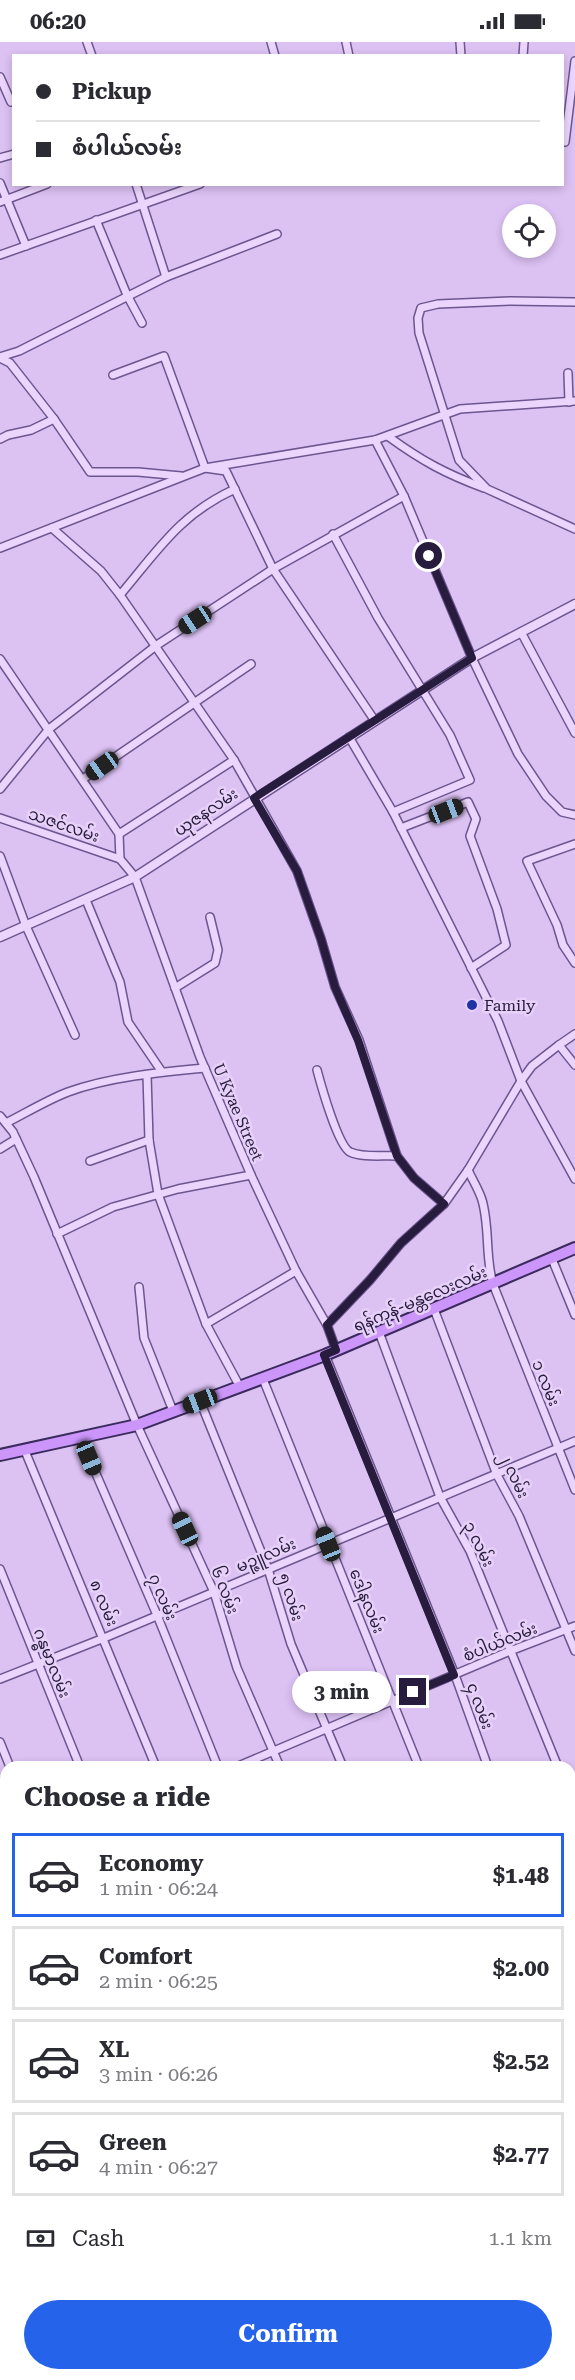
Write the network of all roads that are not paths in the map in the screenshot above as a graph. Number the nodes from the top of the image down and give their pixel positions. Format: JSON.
{"nodes":[{"id":1,"x":575,"y":61,"type":"edge"},
{"id":2,"x":0,"y":77,"type":"edge"},
{"id":3,"x":11,"y":102,"type":"dead end"},
{"id":4,"x":564,"y":142,"type":"edge"},
{"id":5,"x":575,"y":142,"type":"edge"},
{"id":6,"x":0,"y":183,"type":"edge"},
{"id":7,"x":42,"y":186,"type":"edge"},
{"id":8,"x":136,"y":186,"type":"edge"},
{"id":9,"x":194,"y":186,"type":"edge"},
{"id":10,"x":3,"y":200,"type":"edge"},
{"id":11,"x":141,"y":204,"type":"junction"},
{"id":12,"x":96,"y":220,"type":"junction"},
{"id":13,"x":277,"y":234,"type":"dead end"},
{"id":14,"x":26,"y":246,"type":"junction"},
{"id":15,"x":0,"y":255,"type":"edge"},
{"id":16,"x":166,"y":277,"type":"junction"},
{"id":17,"x":127,"y":295,"type":"junction"},
{"id":18,"x":575,"y":302,"type":"edge"},
{"id":19,"x":142,"y":323,"type":"dead end"},
{"id":20,"x":0,"y":358,"type":"edge"},
{"id":21,"x":568,"y":373,"type":"dead end"},
{"id":22,"x":113,"y":375,"type":"dead end"},
{"id":23,"x":572,"y":401,"type":"edge"},
{"id":24,"x":446,"y":414,"type":"junction"},
{"id":25,"x":54,"y":419,"type":"junction"},
{"id":26,"x":389,"y":437,"type":"junction"},
{"id":27,"x":0,"y":439,"type":"edge"},
{"id":28,"x":375,"y":440,"type":"junction"},
{"id":29,"x":205,"y":468,"type":"junction"},
{"id":30,"x":182,"y":476,"type":"junction"},
{"id":31,"x":235,"y":489,"type":"junction"},
{"id":32,"x":487,"y":489,"type":"junction"},
{"id":33,"x":404,"y":496,"type":"junction"},
{"id":34,"x":52,"y":528,"type":"junction"},
{"id":35,"x":575,"y":529,"type":"edge"},
{"id":36,"x":333,"y":534,"type":"junction"},
{"id":37,"x":0,"y":548,"type":"edge"},
{"id":38,"x":273,"y":568,"type":"junction"},
{"id":39,"x":120,"y":595,"type":"junction"},
{"id":40,"x":575,"y":604,"type":"edge"},
{"id":41,"x":521,"y":632,"type":"junction"},
{"id":42,"x":157,"y":645,"type":"junction"},
{"id":43,"x":472,"y":658,"type":"junction"},
{"id":44,"x":0,"y":659,"type":"edge"},
{"id":45,"x":251,"y":664,"type":"dead end"},
{"id":46,"x":3,"y":669,"type":"edge"},
{"id":47,"x":423,"y":691,"type":"junction"},
{"id":48,"x":194,"y":702,"type":"junction"},
{"id":49,"x":375,"y":721,"type":"junction"},
{"id":50,"x":49,"y":729,"type":"junction"},
{"id":51,"x":575,"y":733,"type":"edge"},
{"id":52,"x":349,"y":737,"type":"junction"},
{"id":53,"x":234,"y":760,"type":"junction"},
{"id":54,"x":83,"y":779,"type":"junction"},
{"id":55,"x":0,"y":789,"type":"edge"},
{"id":56,"x":254,"y":798,"type":"junction"},
{"id":57,"x":393,"y":812,"type":"junction"},
{"id":58,"x":575,"y":815,"type":"edge"},
{"id":59,"x":0,"y":818,"type":"edge"},
{"id":60,"x":401,"y":828,"type":"junction"},
{"id":61,"x":119,"y":834,"type":"junction"},
{"id":62,"x":575,"y":844,"type":"edge"},
{"id":63,"x":0,"y":856,"type":"edge"},
{"id":64,"x":120,"y":859,"type":"junction"},
{"id":65,"x":135,"y":877,"type":"junction"},
{"id":66,"x":86,"y":900,"type":"junction"},
{"id":67,"x":210,"y":917,"type":"dead end"},
{"id":68,"x":26,"y":927,"type":"junction"},
{"id":69,"x":0,"y":937,"type":"edge"},
{"id":70,"x":575,"y":963,"type":"edge"},
{"id":71,"x":471,"y":968,"type":"junction"},
{"id":72,"x":175,"y":988,"type":"junction"},
{"id":73,"x":575,"y":1034,"type":"edge"},
{"id":74,"x":75,"y":1035,"type":"dead end"},
{"id":75,"x":559,"y":1045,"type":"junction"},
{"id":76,"x":575,"y":1065,"type":"edge"},
{"id":77,"x":205,"y":1068,"type":"junction"},
{"id":78,"x":317,"y":1070,"type":"dead end"},
{"id":79,"x":162,"y":1071,"type":"junction"},
{"id":80,"x":147,"y":1074,"type":"junction"},
{"id":81,"x":520,"y":1081,"type":"junction"},
{"id":82,"x":0,"y":1116,"type":"edge"},
{"id":83,"x":6,"y":1123,"type":"junction"},
{"id":84,"x":16,"y":1139,"type":"junction"},
{"id":85,"x":149,"y":1140,"type":"junction"},
{"id":86,"x":0,"y":1149,"type":"edge"},
{"id":87,"x":397,"y":1156,"type":"junction"},
{"id":88,"x":90,"y":1161,"type":"dead end"},
{"id":89,"x":468,"y":1170,"type":"junction"},
{"id":90,"x":251,"y":1175,"type":"junction"},
{"id":91,"x":575,"y":1179,"type":"edge"},
{"id":92,"x":158,"y":1194,"type":"junction"},
{"id":93,"x":444,"y":1204,"type":"junction"},
{"id":94,"x":57,"y":1234,"type":"junction"},
{"id":95,"x":575,"y":1248,"type":"edge"},
{"id":96,"x":552,"y":1259,"type":"junction"},
{"id":97,"x":296,"y":1271,"type":"junction"},
{"id":98,"x":493,"y":1284,"type":"junction"},
{"id":99,"x":139,"y":1287,"type":"dead end"},
{"id":100,"x":434,"y":1309,"type":"junction"},
{"id":101,"x":575,"y":1315,"type":"edge"},
{"id":102,"x":206,"y":1324,"type":"junction"},
{"id":103,"x":327,"y":1325,"type":"junction"},
{"id":104,"x":379,"y":1332,"type":"junction"},
{"id":105,"x":336,"y":1350,"type":"junction"},
{"id":106,"x":324,"y":1355,"type":"junction"},
{"id":107,"x":262,"y":1379,"type":"junction"},
{"id":108,"x":240,"y":1387,"type":"junction"},
{"id":109,"x":200,"y":1401,"type":"junction"},
{"id":110,"x":173,"y":1411,"type":"junction"},
{"id":111,"x":137,"y":1425,"type":"junction"},
{"id":112,"x":81,"y":1438,"type":"junction"},
{"id":113,"x":575,"y":1441,"type":"edge"},
{"id":114,"x":557,"y":1448,"type":"junction"},
{"id":115,"x":25,"y":1451,"type":"junction"},
{"id":116,"x":0,"y":1455,"type":"edge"},
{"id":117,"x":497,"y":1475,"type":"junction"},
{"id":118,"x":575,"y":1490,"type":"edge"},
{"id":119,"x":440,"y":1497,"type":"junction"},
{"id":120,"x":391,"y":1518,"type":"junction"},
{"id":121,"x":328,"y":1544,"type":"junction"},
{"id":122,"x":0,"y":1569,"type":"edge"},
{"id":123,"x":268,"y":1569,"type":"junction"},
{"id":124,"x":214,"y":1592,"type":"junction"},
{"id":125,"x":157,"y":1615,"type":"junction"},
{"id":126,"x":575,"y":1626,"type":"edge"},
{"id":127,"x":566,"y":1630,"type":"junction"},
{"id":128,"x":104,"y":1638,"type":"junction"},
{"id":129,"x":510,"y":1651,"type":"junction"},
{"id":130,"x":575,"y":1651,"type":"edge"},
{"id":131,"x":38,"y":1664,"type":"junction"},
{"id":132,"x":454,"y":1675,"type":"junction"},
{"id":133,"x":0,"y":1679,"type":"edge"},
{"id":134,"x":392,"y":1701,"type":"junction"},
{"id":135,"x":327,"y":1728,"type":"junction"},
{"id":136,"x":0,"y":1742,"type":"edge"},
{"id":137,"x":273,"y":1751,"type":"junction"},
{"id":138,"x":8,"y":1761,"type":"edge"},
{"id":139,"x":78,"y":1761,"type":"edge"},
{"id":140,"x":154,"y":1761,"type":"edge"},
{"id":141,"x":216,"y":1761,"type":"edge"},
{"id":142,"x":250,"y":1761,"type":"edge"},
{"id":143,"x":277,"y":1761,"type":"edge"},
{"id":144,"x":341,"y":1761,"type":"edge"},
{"id":145,"x":417,"y":1761,"type":"edge"},
{"id":146,"x":486,"y":1761,"type":"edge"},
{"id":147,"x":556,"y":1761,"type":"edge"}],
"edges":[{"from":1,"to":4,"type":"street"},
{"from":2,"to":3,"type":"street"},
{"from":4,"to":5,"type":"street"},
{"from":6,"to":10,"type":"street"},
{"from":7,"to":10,"type":"street"},
{"from":8,"to":11,"type":"street"},
{"from":9,"to":11,"type":"street"},
{"from":10,"to":14,"type":"street"},
{"from":11,"to":12,"type":"street"},
{"from":11,"to":16,"type":"street"},
{"from":12,"to":14,"type":"street"},
{"from":12,"to":17,"type":"street"},
{"from":13,"to":16,"type":"street"},
{"from":14,"to":15,"type":"street"},
{"from":16,"to":17,"type":"street"},
{"from":17,"to":19,"type":"street"},
{"from":17,"to":20,"type":"street"},
{"from":18,"to":24,"type":"street"},
{"from":20,"to":25,"type":"street"},
{"from":21,"to":23,"type":"street"},
{"from":22,"to":29,"type":"street"},
{"from":23,"to":24,"type":"street"},
{"from":24,"to":26,"type":"street"},
{"from":24,"to":32,"type":"street"},
{"from":25,"to":27,"type":"street"},
{"from":25,"to":30,"type":"street"},
{"from":26,"to":28,"type":"street"},
{"from":26,"to":32,"type":"street"},
{"from":28,"to":29,"type":"street"},
{"from":28,"to":33,"type":"street"},
{"from":29,"to":30,"type":"street"},
{"from":29,"to":31,"type":"street"},
{"from":30,"to":34,"type":"street"},
{"from":31,"to":38,"type":"street"},
{"from":31,"to":39,"type":"street"},
{"from":32,"to":35,"type":"street"},
{"from":33,"to":36,"type":"street"},
{"from":33,"to":43,"type":"street"},
{"from":34,"to":37,"type":"street"},
{"from":34,"to":39,"type":"street"},
{"from":36,"to":38,"type":"street"},
{"from":36,"to":47,"type":"street"},
{"from":38,"to":42,"type":"street"},
{"from":38,"to":49,"type":"street"},
{"from":39,"to":42,"type":"street"},
{"from":40,"to":41,"type":"street","name":"ယုဇနလမ်း"},
{"from":41,"to":43,"type":"street","name":"ယုဇနလမ်း"},
{"from":41,"to":51,"type":"street"},
{"from":42,"to":48,"type":"street"},
{"from":42,"to":50,"type":"street"},
{"from":43,"to":47,"type":"street","name":"ယုဇနလမ်း"},
{"from":43,"to":58,"type":"street"},
{"from":44,"to":46,"type":"street"},
{"from":45,"to":48,"type":"street"},
{"from":46,"to":50,"type":"street"},
{"from":47,"to":49,"type":"street","name":"ယုဇနလမ်း"},
{"from":47,"to":57,"type":"street"},
{"from":48,"to":53,"type":"street"},
{"from":48,"to":54,"type":"street"},
{"from":49,"to":52,"type":"street","name":"ယုဇနလမ်း"},
{"from":50,"to":54,"type":"street"},
{"from":50,"to":55,"type":"street"},
{"from":52,"to":56,"type":"street","name":"ယုဇနလမ်း"},
{"from":52,"to":57,"type":"street"},
{"from":53,"to":56,"type":"street"},
{"from":53,"to":61,"type":"street"},
{"from":54,"to":61,"type":"street"},
{"from":56,"to":65,"type":"street","name":"ယုဇနလမ်း"},
{"from":56,"to":87,"type":"street"},
{"from":57,"to":60,"type":"street"},
{"from":59,"to":64,"type":"street","name":"သဇင်လမ်း"},
{"from":60,"to":71,"type":"street"},
{"from":60,"to":71,"type":"street"},
{"from":61,"to":64,"type":"street"},
{"from":62,"to":70,"type":"street"},
{"from":63,"to":68,"type":"street"},
{"from":64,"to":65,"type":"street","name":"U Kyae Street"},
{"from":65,"to":66,"type":"street","name":"ယုဇနလမ်း"},
{"from":65,"to":72,"type":"street","name":"U Kyae Street"},
{"from":66,"to":68,"type":"street","name":"ယုဇနလမ်း"},
{"from":66,"to":79,"type":"street"},
{"from":67,"to":72,"type":"street"},
{"from":68,"to":69,"type":"street","name":"ယုဇနလမ်း"},
{"from":68,"to":74,"type":"street"},
{"from":71,"to":81,"type":"street"},
{"from":72,"to":77,"type":"street","name":"U Kyae Street"},
{"from":73,"to":75,"type":"street"},
{"from":75,"to":76,"type":"street"},
{"from":75,"to":81,"type":"street"},
{"from":77,"to":79,"type":"street"},
{"from":77,"to":90,"type":"street","name":"U Kyae Street"},
{"from":78,"to":87,"type":"street"},
{"from":79,"to":80,"type":"street"},
{"from":80,"to":83,"type":"street"},
{"from":80,"to":85,"type":"street"},
{"from":81,"to":89,"type":"street"},
{"from":81,"to":91,"type":"street"},
{"from":82,"to":83,"type":"street","name":"၆ လမ်း"},
{"from":83,"to":84,"type":"street","name":"၆ လမ်း"},
{"from":84,"to":86,"type":"street"},
{"from":84,"to":94,"type":"street","name":"၆ လမ်း"},
{"from":85,"to":88,"type":"street"},
{"from":85,"to":92,"type":"street"},
{"from":87,"to":93,"type":"street"},
{"from":89,"to":93,"type":"street"},
{"from":89,"to":98,"type":"street","name":"၁ လမ်း"},
{"from":90,"to":92,"type":"street"},
{"from":90,"to":97,"type":"street","name":"U Kyae Street"},
{"from":92,"to":94,"type":"street"},
{"from":92,"to":102,"type":"street"},
{"from":93,"to":103,"type":"street"},
{"from":94,"to":111,"type":"street","name":"၆ လမ်း"},
{"from":95,"to":96,"type":"main road","name":"ရန်ကုန်-မန္တလေးလမ်း"},
{"from":96,"to":98,"type":"main road","name":"ရန်ကုန်-မန္တလေးလမ်း"},
{"from":96,"to":101,"type":"street"},
{"from":97,"to":102,"type":"street"},
{"from":97,"to":103,"type":"street","name":"U Kyae Street"},
{"from":98,"to":100,"type":"main road","name":"ရန်ကုန်-မန္တလေးလမ်း"},
{"from":98,"to":114,"type":"street","name":"၁ လမ်း"},
{"from":99,"to":110,"type":"street"},
{"from":100,"to":104,"type":"main road","name":"ရန်ကုန်-မန္တလေးလမ်း"},
{"from":100,"to":117,"type":"street","name":"၂ လမ်း"},
{"from":102,"to":108,"type":"street"},
{"from":103,"to":105,"type":"street","name":"U Kyae Street"},
{"from":104,"to":105,"type":"main road","name":"ရန်ကုန်-မန္တလေးလမ်း"},
{"from":104,"to":119,"type":"street","name":"၃ လမ်း"},
{"from":105,"to":106,"type":"main road","name":"ရန်ကုန်-မန္တလေးလမ်း"},
{"from":106,"to":107,"type":"main road","name":"ရန်ကုန်-မန္တလေးလမ်း"},
{"from":106,"to":120,"type":"street","name":"၄ လမ်း"},
{"from":107,"to":108,"type":"main road","name":"ရန်ကုန်-မန္တလေးလမ်း"},
{"from":107,"to":121,"type":"street","name":"ဒေါနလမ်း"},
{"from":108,"to":109,"type":"main road","name":"ရန်ကုန်-မန္တလေးလမ်း"},
{"from":109,"to":110,"type":"main road","name":"ရန်ကုန်-မန္တလေးလမ်း"},
{"from":109,"to":123,"type":"street","name":"၅ လမ်း"},
{"from":110,"to":111,"type":"main road","name":"ရန်ကုန်-မန္တလေးလမ်း"},
{"from":111,"to":112,"type":"main road","name":"ရန်ကုန်-မန္တလေးလမ်း"},
{"from":111,"to":124,"type":"street","name":"၆ လမ်း"},
{"from":112,"to":115,"type":"main road","name":"ရန်ကုန်-မန္တလေးလမ်း"},
{"from":112,"to":125,"type":"street","name":"၇ လမ်း"},
{"from":113,"to":114,"type":"street","name":"မဉ္ဇူလမ်း"},
{"from":114,"to":117,"type":"street","name":"မဉ္ဇူလမ်း"},
{"from":114,"to":118,"type":"street","name":"၁ လမ်း"},
{"from":115,"to":116,"type":"main road","name":"ရန်ကုန်-မန္တလေးလမ်း"},
{"from":115,"to":128,"type":"street","name":"၈ လမ်း"},
{"from":117,"to":119,"type":"street","name":"မဉ္ဇူလမ်း"},
{"from":117,"to":127,"type":"street","name":"၂ လမ်း"},
{"from":119,"to":120,"type":"street","name":"မဉ္ဇူလမ်း"},
{"from":119,"to":129,"type":"street","name":"၃ လမ်း"},
{"from":120,"to":121,"type":"street","name":"မဉ္ဇူလမ်း"},
{"from":120,"to":132,"type":"street","name":"၄ လမ်း"},
{"from":121,"to":123,"type":"street","name":"မဉ္ဇူလမ်း"},
{"from":121,"to":134,"type":"street","name":"ဒေါနလမ်း"},
{"from":122,"to":131,"type":"street","name":"ဂန္ဓမာလမ်း"},
{"from":123,"to":124,"type":"street","name":"မဉ္ဇူလမ်း"},
{"from":123,"to":135,"type":"street","name":"၅ လမ်း"},
{"from":124,"to":125,"type":"street","name":"မဉ္ဇူလမ်း"},
{"from":124,"to":137,"type":"street","name":"၆ လမ်း"},
{"from":125,"to":128,"type":"street","name":"မဉ္ဇူလမ်း"},
{"from":125,"to":141,"type":"street","name":"၇ လမ်း"},
{"from":126,"to":127,"type":"street","name":"စံပါယ်လမ်း"},
{"from":127,"to":129,"type":"street","name":"စံပါယ်လမ်း"},
{"from":127,"to":130,"type":"street","name":"၂ လမ်း"},
{"from":128,"to":131,"type":"street","name":"မဉ္ဇူလမ်း"},
{"from":128,"to":140,"type":"street","name":"၈ လမ်း"},
{"from":129,"to":132,"type":"street","name":"စံပါယ်လမ်း"},
{"from":129,"to":147,"type":"street","name":"၃ လမ်း"},
{"from":131,"to":133,"type":"street","name":"မဉ္ဇူလမ်း"},
{"from":131,"to":139,"type":"street","name":"ဂန္ဓမာလမ်း"},
{"from":132,"to":134,"type":"street","name":"စံပါယ်လမ်း"},
{"from":132,"to":146,"type":"street","name":"၄ လမ်း"},
{"from":134,"to":135,"type":"street","name":"စံပါယ်လမ်း"},
{"from":134,"to":145,"type":"street","name":"ဒေါနလမ်း"},
{"from":135,"to":137,"type":"street","name":"စံပါယ်လမ်း"},
{"from":135,"to":144,"type":"street","name":"၅ လမ်း"},
{"from":136,"to":138,"type":"street"},
{"from":137,"to":142,"type":"street","name":"စံပါယ်လမ်း"},
{"from":137,"to":143,"type":"street","name":"၆ လမ်း"}]}
